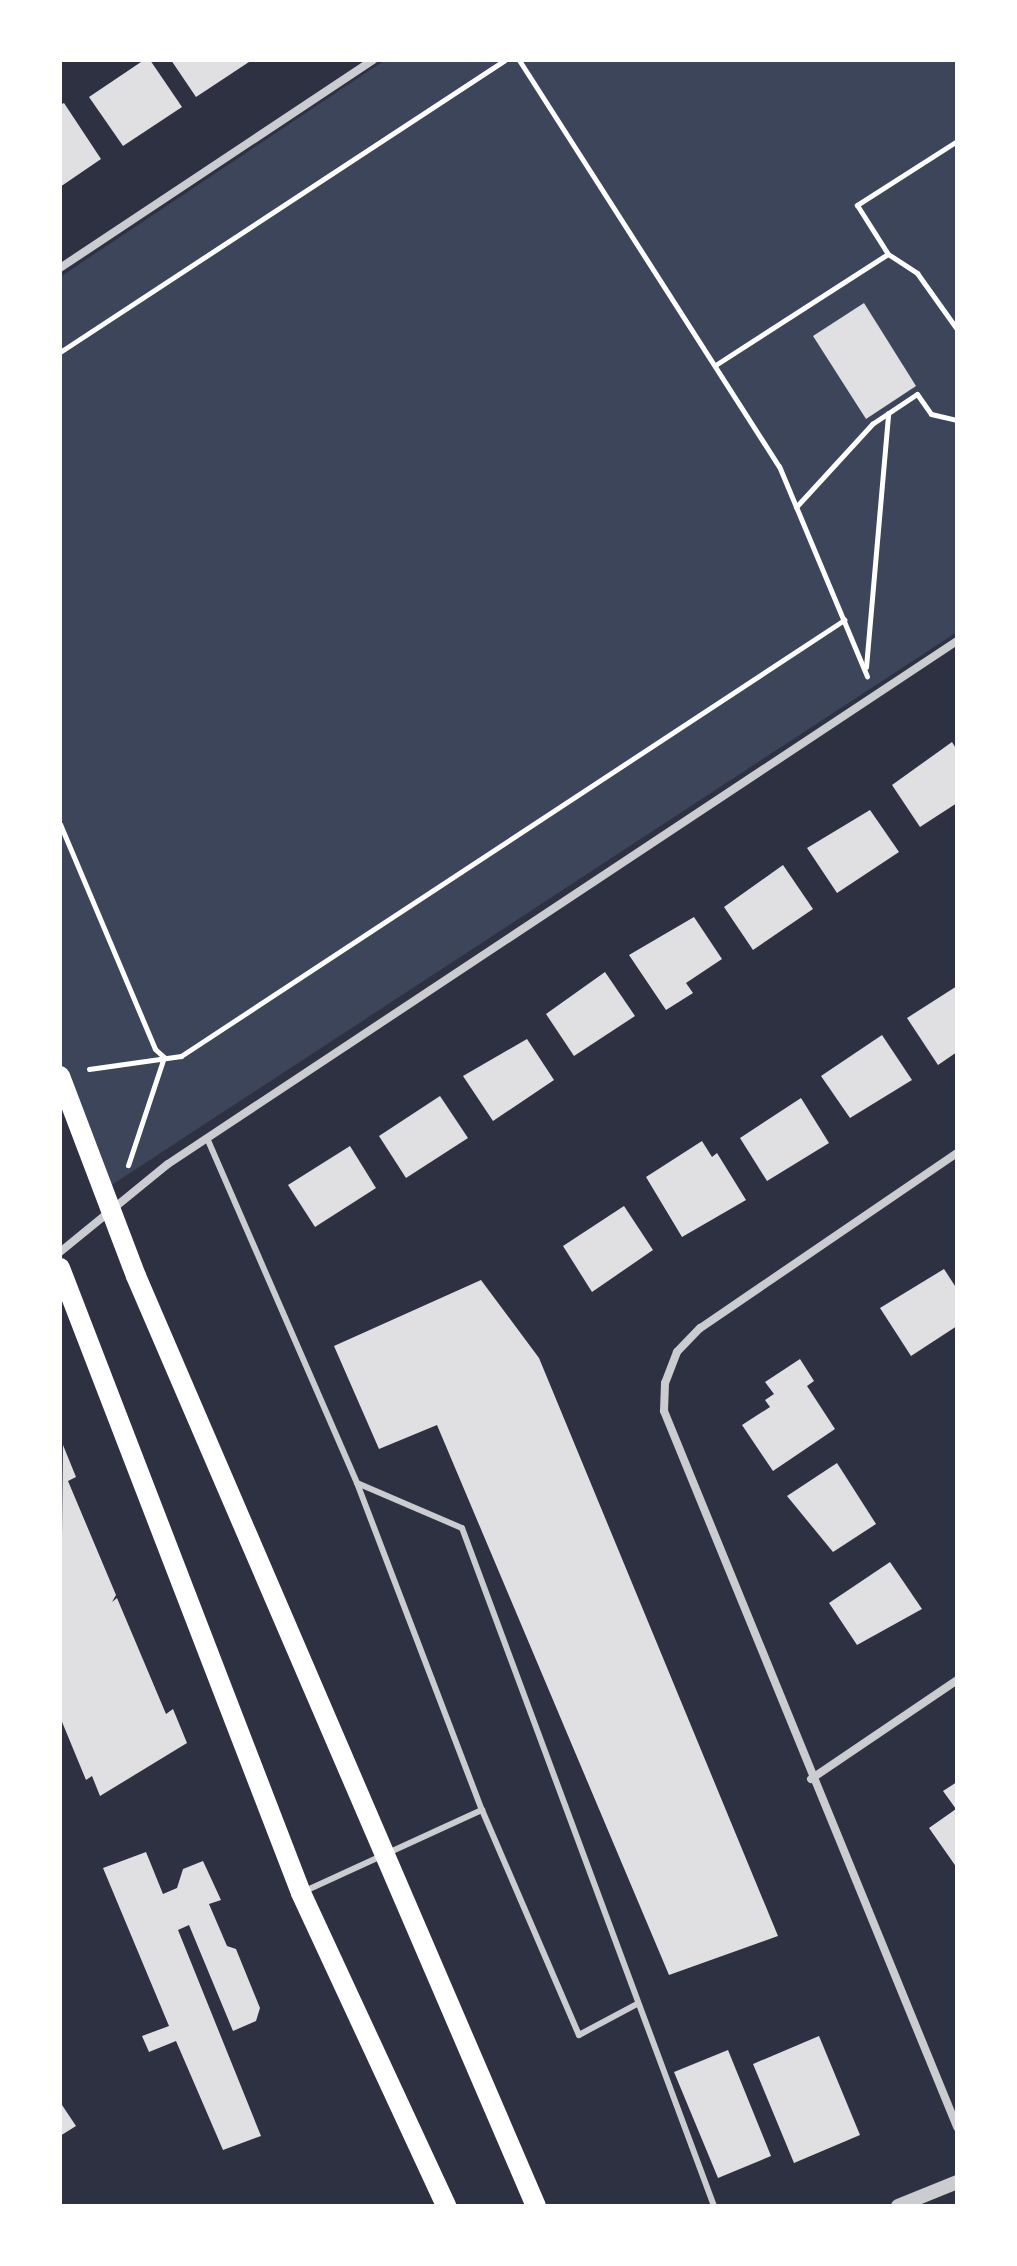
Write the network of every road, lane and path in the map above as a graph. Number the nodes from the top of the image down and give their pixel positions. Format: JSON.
{"nodes":[{"id":1,"x":373,"y":60,"type":"edge"},
{"id":2,"x":505,"y":60,"type":"edge"},
{"id":3,"x":519,"y":60,"type":"edge"},
{"id":4,"x":957,"y":141,"type":"edge"},
{"id":5,"x":888,"y":254,"type":"junction"},
{"id":6,"x":60,"y":268,"type":"edge"},
{"id":7,"x":957,"y":329,"type":"edge"},
{"id":8,"x":60,"y":352,"type":"edge"},
{"id":9,"x":717,"y":364,"type":"junction"},
{"id":10,"x":888,"y":413,"type":"junction"},
{"id":11,"x":957,"y":420,"type":"edge"},
{"id":12,"x":796,"y":507,"type":"junction"},
{"id":13,"x":844,"y":620,"type":"junction"},
{"id":14,"x":957,"y":641,"type":"edge"},
{"id":15,"x":865,"y":671,"type":"junction"},
{"id":16,"x":875,"y":695,"type":"junction"},
{"id":17,"x":60,"y":824,"type":"edge"},
{"id":18,"x":164,"y":1057,"type":"junction"},
{"id":19,"x":68,"y":1074,"type":"edge"},
{"id":20,"x":207,"y":1138,"type":"junction"},
{"id":21,"x":957,"y":1153,"type":"edge"},
{"id":22,"x":112,"y":1213,"type":"junction"},
{"id":23,"x":60,"y":1252,"type":"edge"},
{"id":24,"x":60,"y":1268,"type":"edge"},
{"id":25,"x":357,"y":1483,"type":"junction"},
{"id":26,"x":957,"y":1680,"type":"edge"},
{"id":27,"x":811,"y":1779,"type":"junction"},
{"id":28,"x":482,"y":1810,"type":"junction"},
{"id":29,"x":384,"y":1854,"type":"junction"},
{"id":30,"x":301,"y":1893,"type":"junction"},
{"id":31,"x":637,"y":2004,"type":"junction"},
{"id":32,"x":957,"y":2127,"type":"edge"},
{"id":33,"x":957,"y":2182,"type":"edge"},
{"id":34,"x":446,"y":2206,"type":"edge"},
{"id":35,"x":536,"y":2206,"type":"edge"},
{"id":36,"x":714,"y":2206,"type":"edge"},
{"id":37,"x":898,"y":2206,"type":"edge"}],
"edges":[{"from":1,"to":6,"type":"street"},
{"from":2,"to":8,"type":"path"},
{"from":3,"to":9,"type":"path"},
{"from":4,"to":5,"type":"path"},
{"from":5,"to":7,"type":"path"},
{"from":5,"to":9,"type":"path"},
{"from":9,"to":12,"type":"path"},
{"from":10,"to":11,"type":"path"},
{"from":10,"to":12,"type":"path"},
{"from":10,"to":15,"type":"path"},
{"from":12,"to":13,"type":"path"},
{"from":13,"to":15,"type":"path"},
{"from":13,"to":18,"type":"path"},
{"from":14,"to":16,"type":"street"},
{"from":15,"to":16,"type":"path"},
{"from":16,"to":20,"type":"street"},
{"from":17,"to":18,"type":"path"},
{"from":18,"to":19,"type":"path"},
{"from":18,"to":22,"type":"path"},
{"from":19,"to":22,"type":"main road"},
{"from":20,"to":22,"type":"street"},
{"from":20,"to":25,"type":"lane"},
{"from":21,"to":27,"type":"street"},
{"from":22,"to":23,"type":"street"},
{"from":22,"to":29,"type":"main road"},
{"from":24,"to":30,"type":"main road"},
{"from":25,"to":28,"type":"lane"},
{"from":25,"to":31,"type":"lane"},
{"from":26,"to":27,"type":"street"},
{"from":27,"to":32,"type":"street"},
{"from":28,"to":29,"type":"lane"},
{"from":28,"to":31,"type":"lane"},
{"from":29,"to":30,"type":"lane"},
{"from":29,"to":35,"type":"main road"},
{"from":30,"to":34,"type":"main road"},
{"from":31,"to":36,"type":"lane"},
{"from":33,"to":37,"type":"street"}]}
